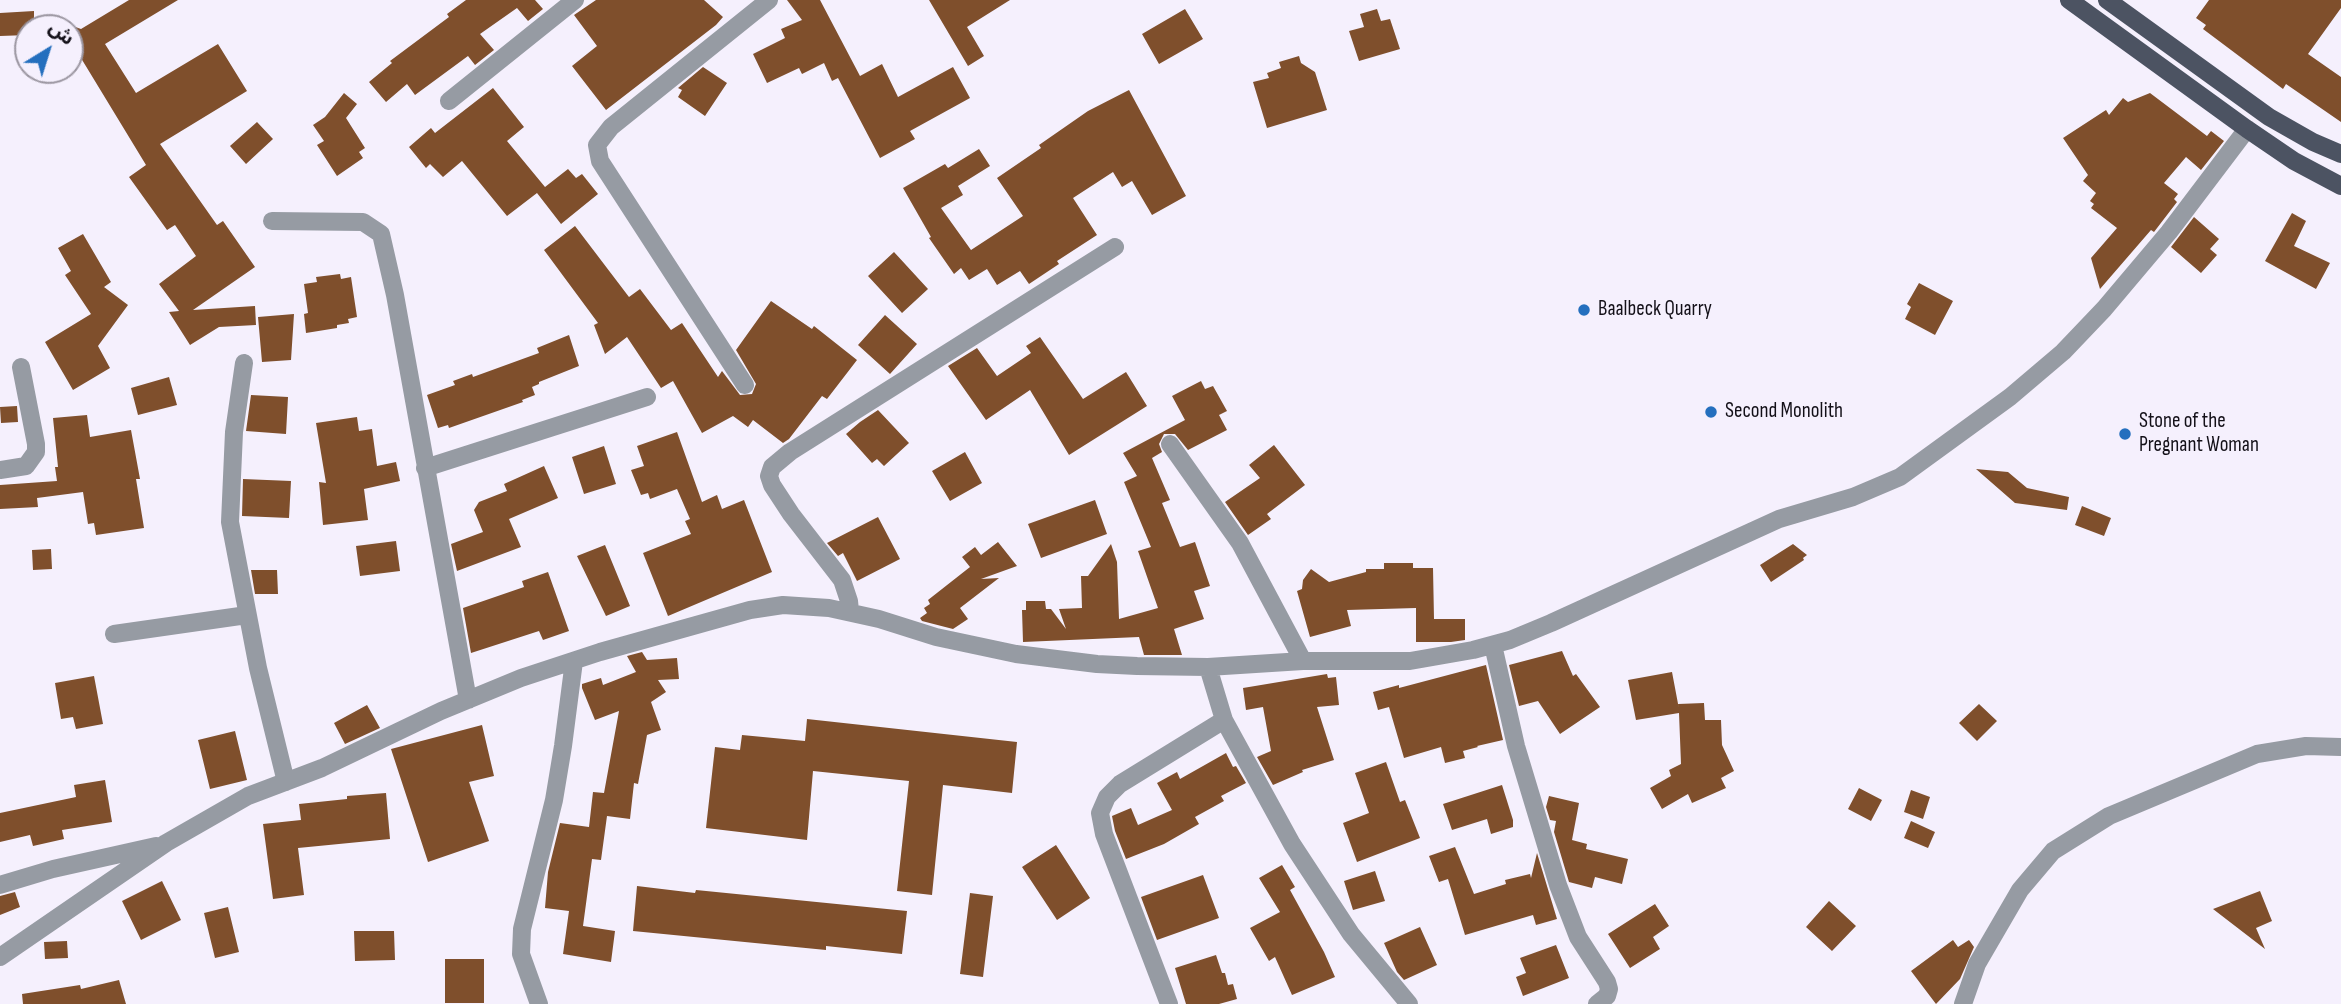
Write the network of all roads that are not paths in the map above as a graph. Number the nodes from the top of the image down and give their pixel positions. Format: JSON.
{"nodes":[{"id":1,"x":576,"y":0,"type":"edge"},
{"id":2,"x":2069,"y":0,"type":"edge"},
{"id":3,"x":2107,"y":0,"type":"edge"},
{"id":4,"x":760,"y":3,"type":"edge"},
{"id":5,"x":449,"y":101,"type":"dead end"},
{"id":6,"x":2247,"y":129,"type":"junction"},
{"id":7,"x":2341,"y":154,"type":"edge"},
{"id":8,"x":2341,"y":186,"type":"edge"},
{"id":9,"x":272,"y":221,"type":"dead end"},
{"id":10,"x":1115,"y":247,"type":"dead end"},
{"id":11,"x":244,"y":363,"type":"dead end"},
{"id":12,"x":22,"y":367,"type":"dead end"},
{"id":13,"x":744,"y":385,"type":"dead end"},
{"id":14,"x":647,"y":397,"type":"dead end"},
{"id":15,"x":1170,"y":444,"type":"dead end"},
{"id":16,"x":425,"y":468,"type":"junction"},
{"id":17,"x":0,"y":470,"type":"edge"},
{"id":18,"x":850,"y":611,"type":"junction"},
{"id":19,"x":247,"y":615,"type":"junction"},
{"id":20,"x":114,"y":634,"type":"dead end"},
{"id":21,"x":1493,"y":645,"type":"junction"},
{"id":22,"x":574,"y":661,"type":"junction"},
{"id":23,"x":1303,"y":661,"type":"junction"},
{"id":24,"x":1208,"y":667,"type":"junction"},
{"id":25,"x":468,"y":700,"type":"junction"},
{"id":26,"x":1224,"y":720,"type":"junction"},
{"id":27,"x":2341,"y":747,"type":"edge"},
{"id":28,"x":286,"y":782,"type":"junction"},
{"id":29,"x":166,"y":844,"type":"junction"},
{"id":30,"x":0,"y":885,"type":"edge"},
{"id":31,"x":0,"y":957,"type":"edge"},
{"id":32,"x":539,"y":1004,"type":"edge"},
{"id":33,"x":1169,"y":1004,"type":"edge"},
{"id":34,"x":1409,"y":1004,"type":"edge"},
{"id":35,"x":1597,"y":1004,"type":"edge"},
{"id":36,"x":1963,"y":1004,"type":"edge"}],
"edges":[{"from":1,"to":5,"type":"street"},
{"from":2,"to":6,"type":"main road"},
{"from":3,"to":7,"type":"main road"},
{"from":4,"to":13,"type":"street"},
{"from":6,"to":8,"type":"main road"},
{"from":6,"to":21,"type":"street"},
{"from":9,"to":16,"type":"street"},
{"from":10,"to":18,"type":"street"},
{"from":11,"to":19,"type":"street"},
{"from":12,"to":17,"type":"street"},
{"from":14,"to":16,"type":"street"},
{"from":15,"to":23,"type":"street"},
{"from":16,"to":25,"type":"street"},
{"from":18,"to":22,"type":"street"},
{"from":18,"to":24,"type":"street"},
{"from":19,"to":20,"type":"street"},
{"from":19,"to":28,"type":"street"},
{"from":21,"to":23,"type":"street"},
{"from":21,"to":35,"type":"street"},
{"from":22,"to":25,"type":"street"},
{"from":22,"to":32,"type":"street"},
{"from":23,"to":24,"type":"street"},
{"from":24,"to":26,"type":"street"},
{"from":25,"to":28,"type":"street"},
{"from":26,"to":33,"type":"street"},
{"from":26,"to":34,"type":"street"},
{"from":27,"to":36,"type":"street"},
{"from":28,"to":29,"type":"street"},
{"from":29,"to":30,"type":"street"},
{"from":29,"to":31,"type":"street"}]}
